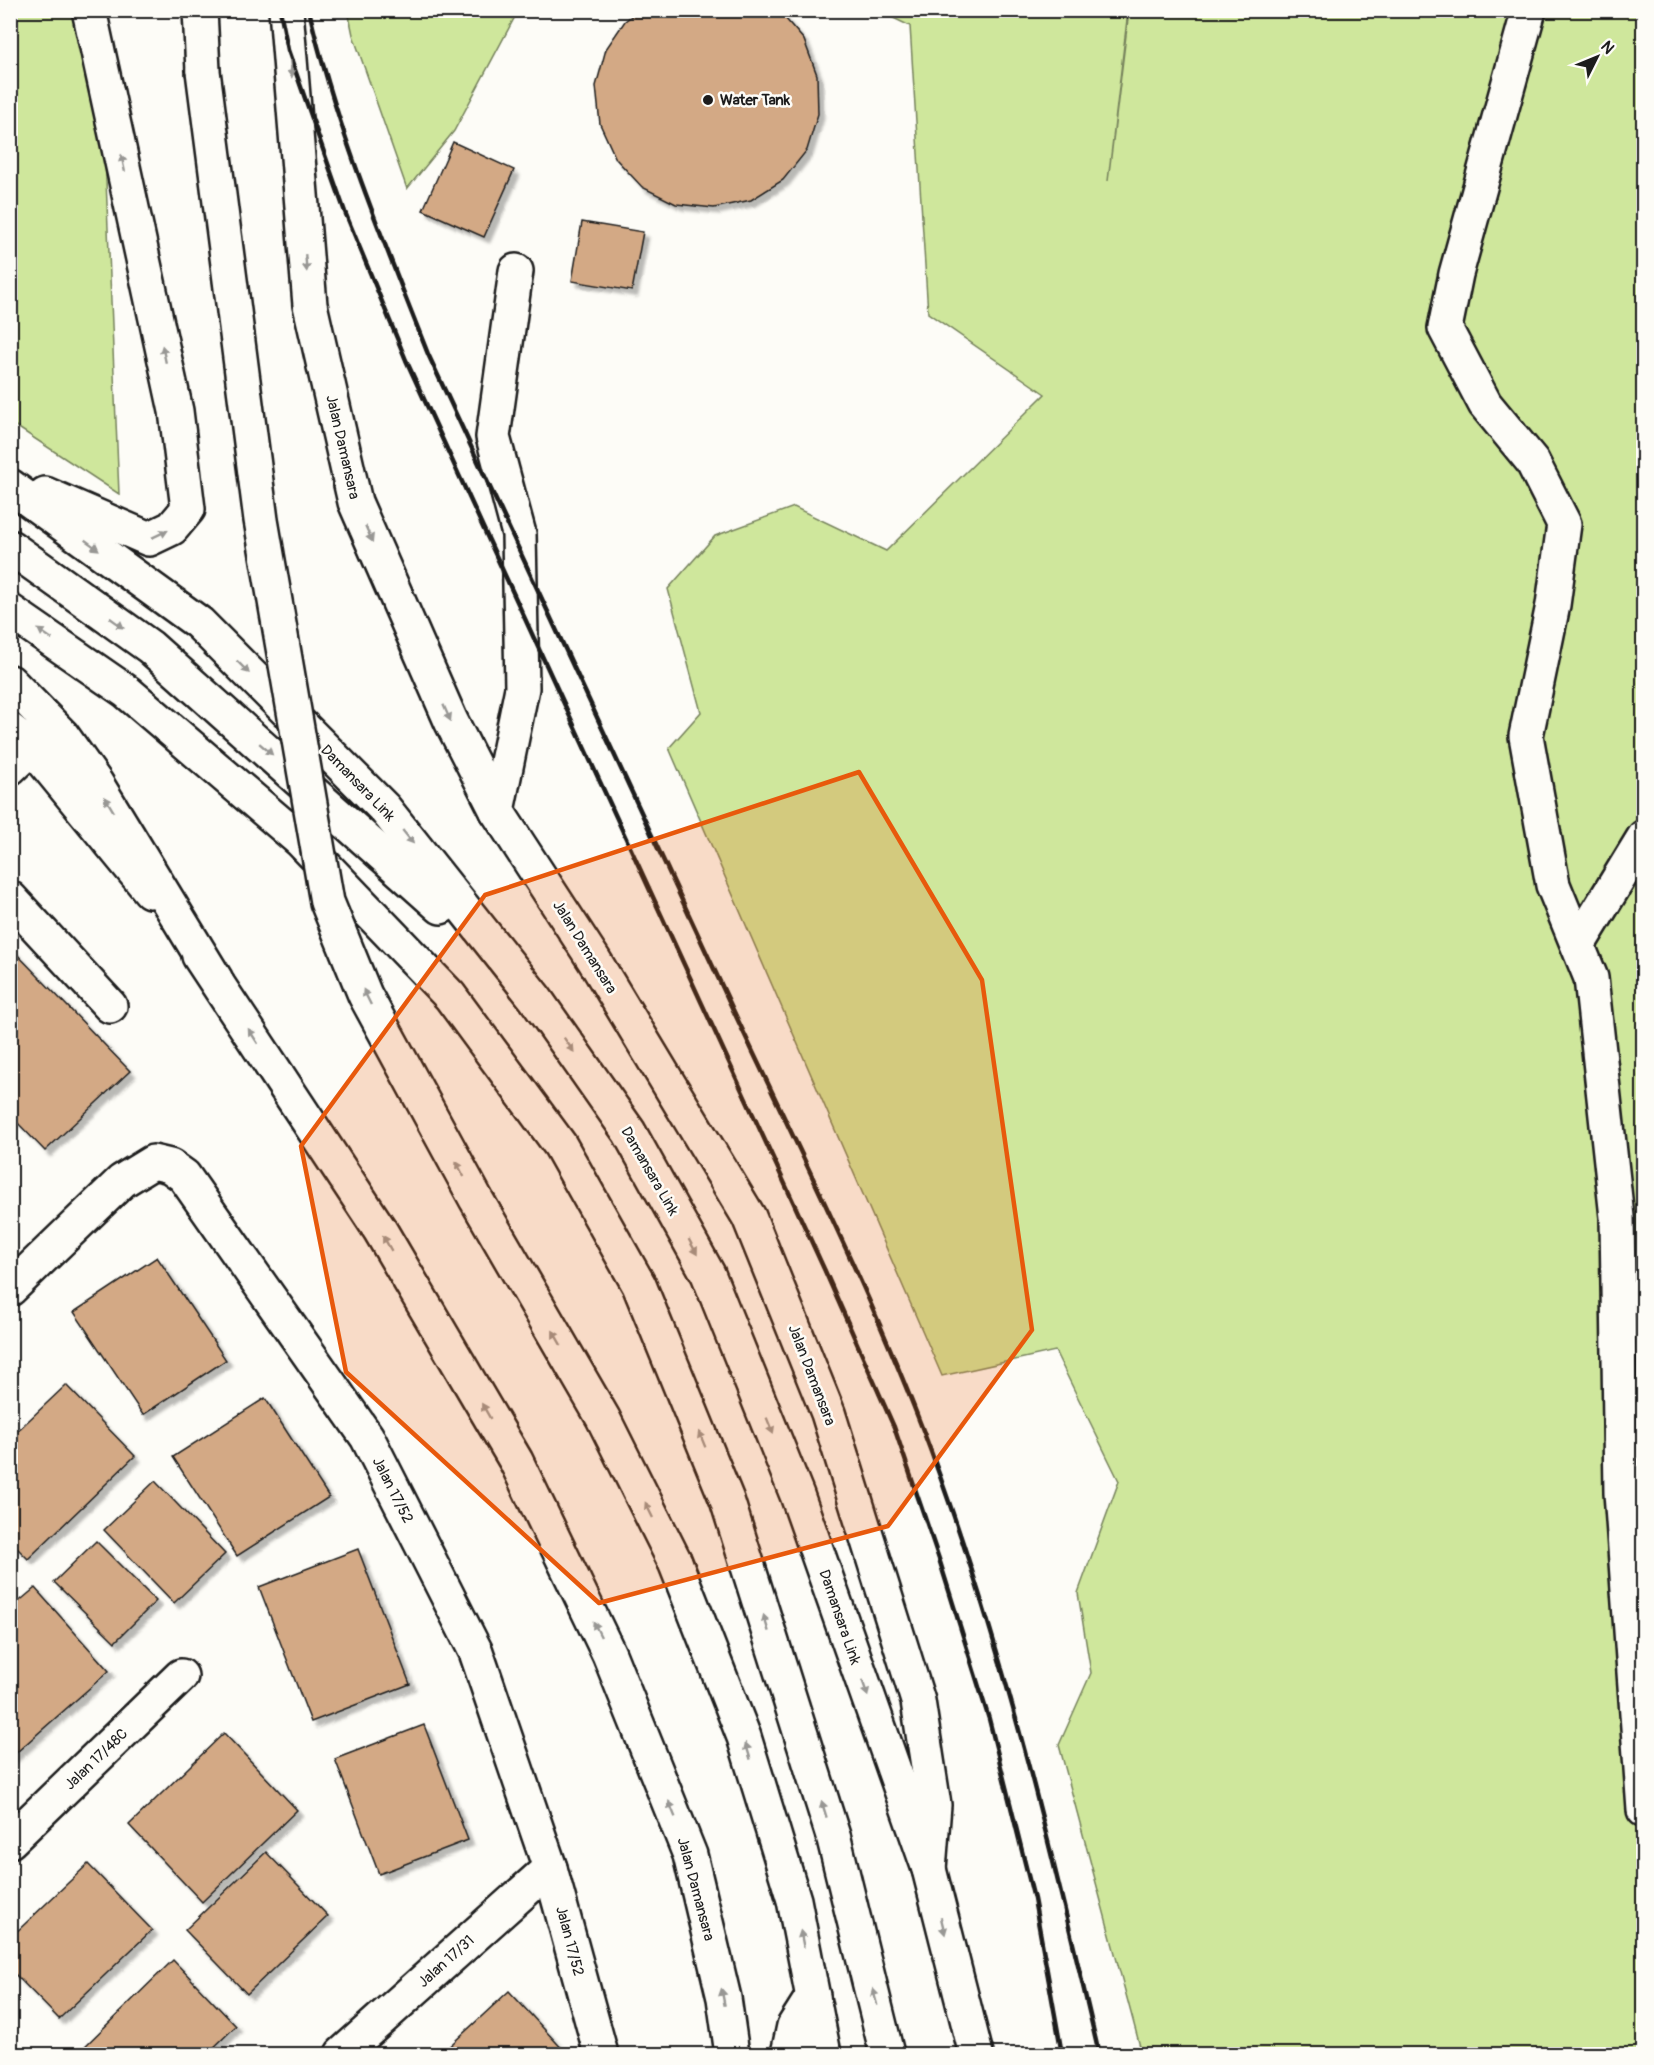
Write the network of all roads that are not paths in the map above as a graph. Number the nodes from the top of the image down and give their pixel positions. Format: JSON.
{"nodes":[{"id":1,"x":89,"y":10,"type":"edge"},
{"id":2,"x":200,"y":10,"type":"edge"},
{"id":3,"x":286,"y":10,"type":"edge"},
{"id":4,"x":1529,"y":10,"type":"edge"},
{"id":5,"x":516,"y":271,"type":"dead end"},
{"id":6,"x":10,"y":479,"type":"edge"},
{"id":7,"x":10,"y":486,"type":"edge"},
{"id":8,"x":10,"y":547,"type":"edge"},
{"id":9,"x":10,"y":611,"type":"edge"},
{"id":10,"x":10,"y":682,"type":"edge"},
{"id":11,"x":18,"y":748,"type":"edge"},
{"id":12,"x":497,"y":811,"type":"junction"},
{"id":13,"x":1644,"y":837,"type":"edge"},
{"id":14,"x":10,"y":898,"type":"edge"},
{"id":15,"x":1578,"y":945,"type":"junction"},
{"id":16,"x":216,"y":980,"type":"junction"},
{"id":17,"x":535,"y":998,"type":"junction"},
{"id":18,"x":110,"y":1006,"type":"dead end"},
{"id":19,"x":10,"y":1289,"type":"edge"},
{"id":20,"x":181,"y":1676,"type":"dead end"},
{"id":21,"x":1644,"y":1810,"type":"edge"},
{"id":22,"x":10,"y":1841,"type":"edge"},
{"id":23,"x":550,"y":1868,"type":"junction"},
{"id":24,"x":929,"y":1869,"type":"junction"},
{"id":25,"x":813,"y":1996,"type":"junction"},
{"id":26,"x":342,"y":2055,"type":"edge"},
{"id":27,"x":601,"y":2055,"type":"edge"},
{"id":28,"x":732,"y":2055,"type":"edge"},
{"id":29,"x":788,"y":2055,"type":"edge"},
{"id":30,"x":824,"y":2055,"type":"edge"},
{"id":31,"x":887,"y":2055,"type":"edge"},
{"id":32,"x":976,"y":2055,"type":"edge"}],
"edges":[{"from":6,"to":1,"type":"main road","one_way":true},
{"from":25,"to":2,"type":"main road","one_way":true,"bridge":true},
{"from":3,"to":12,"type":"main road","name":"Jalan Damansara","one_way":true},
{"from":4,"to":15,"type":"main road"},
{"from":5,"to":12,"type":"main road"},
{"from":7,"to":17,"type":"main road","name":"Damansara Link","one_way":true},
{"from":8,"to":17,"type":"main road","one_way":true},
{"from":31,"to":9,"type":"main road","one_way":true},
{"from":16,"to":10,"type":"main road","one_way":true},
{"from":11,"to":16,"type":"main road","name":"Jalan Damansara"},
{"from":12,"to":24,"type":"main road","name":"Jalan Damansara"},
{"from":13,"to":15,"type":"main road"},
{"from":14,"to":18,"type":"main road"},
{"from":15,"to":21,"type":"main road"},
{"from":28,"to":16,"type":"main road","name":"Jalan Damansara","one_way":true},
{"from":17,"to":24,"type":"main road","name":"Damansara Link","one_way":true},
{"from":19,"to":23,"type":"main road","name":"Jalan 17/52"},
{"from":20,"to":22,"type":"main road","name":"Jalan 17/48C"},
{"from":23,"to":26,"type":"main road","name":"Jalan 17/31"},
{"from":23,"to":27,"type":"main road","name":"Jalan 17/52"},
{"from":24,"to":32,"type":"main road","name":"Damansara Link","one_way":true},
{"from":25,"to":29,"type":"main road"},
{"from":25,"to":30,"type":"main road"}]}
